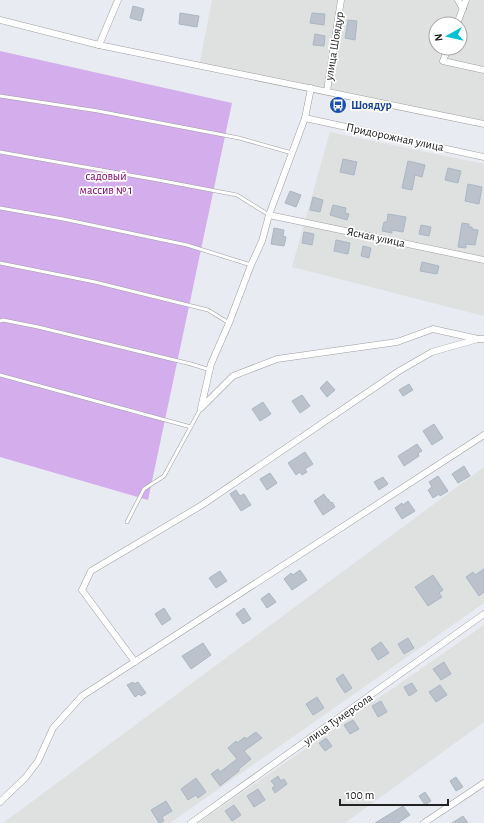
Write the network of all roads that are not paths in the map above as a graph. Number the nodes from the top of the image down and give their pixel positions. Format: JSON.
{"nodes":[{"id":1,"x":118,"y":0,"type":"edge"},
{"id":2,"x":341,"y":0,"type":"edge"},
{"id":3,"x":458,"y":0,"type":"edge"},
{"id":4,"x":466,"y":0,"type":"edge"},
{"id":5,"x":463,"y":8,"type":"junction"},
{"id":6,"x":460,"y":16,"type":"edge"},
{"id":7,"x":0,"y":20,"type":"edge"},
{"id":8,"x":99,"y":45,"type":"junction"},
{"id":9,"x":445,"y":56,"type":"edge"},
{"id":10,"x":484,"y":70,"type":"edge"},
{"id":11,"x":311,"y":88,"type":"junction"},
{"id":12,"x":327,"y":92,"type":"junction"},
{"id":13,"x":0,"y":96,"type":"edge"},
{"id":14,"x":305,"y":118,"type":"junction"},
{"id":15,"x":484,"y":124,"type":"edge"},
{"id":16,"x":0,"y":152,"type":"edge"},
{"id":17,"x":292,"y":153,"type":"junction"},
{"id":18,"x":484,"y":157,"type":"edge"},
{"id":19,"x":0,"y":208,"type":"edge"},
{"id":20,"x":269,"y":215,"type":"junction"},
{"id":21,"x":484,"y":260,"type":"edge"},
{"id":22,"x":0,"y":264,"type":"edge"},
{"id":23,"x":251,"y":265,"type":"junction"},
{"id":24,"x":0,"y":322,"type":"edge"},
{"id":25,"x":229,"y":323,"type":"junction"},
{"id":26,"x":481,"y":339,"type":"edge"},
{"id":27,"x":210,"y":370,"type":"junction"},
{"id":28,"x":0,"y":375,"type":"edge"},
{"id":29,"x":201,"y":408,"type":"junction"},
{"id":30,"x":191,"y":427,"type":"junction"},
{"id":31,"x":484,"y":435,"type":"edge"},
{"id":32,"x":127,"y":522,"type":"dead end"},
{"id":33,"x":484,"y":614,"type":"edge"},
{"id":34,"x":135,"y":662,"type":"junction"},
{"id":35,"x":484,"y":783,"type":"edge"},
{"id":36,"x":0,"y":802,"type":"edge"},
{"id":37,"x":191,"y":823,"type":"edge"},
{"id":38,"x":424,"y":823,"type":"edge"}],
"edges":[{"from":1,"to":8,"type":"street"},
{"from":2,"to":12,"type":"street","name":"улица Шоядур"},
{"from":3,"to":5,"type":"street"},
{"from":4,"to":5,"type":"street"},
{"from":5,"to":6,"type":"street"},
{"from":7,"to":8,"type":"street"},
{"from":8,"to":11,"type":"street"},
{"from":9,"to":10,"type":"street"},
{"from":11,"to":12,"type":"street"},
{"from":11,"to":14,"type":"street"},
{"from":12,"to":15,"type":"street"},
{"from":13,"to":17,"type":"lane"},
{"from":14,"to":17,"type":"street"},
{"from":14,"to":18,"type":"street","name":"Придорожная улица"},
{"from":16,"to":20,"type":"lane"},
{"from":17,"to":20,"type":"street"},
{"from":19,"to":23,"type":"lane"},
{"from":20,"to":21,"type":"street","name":"Ясная улица"},
{"from":20,"to":23,"type":"street"},
{"from":22,"to":25,"type":"lane"},
{"from":23,"to":25,"type":"street"},
{"from":24,"to":27,"type":"lane"},
{"from":25,"to":27,"type":"street"},
{"from":26,"to":29,"type":"street"},
{"from":26,"to":34,"type":"street"},
{"from":27,"to":29,"type":"street"},
{"from":28,"to":30,"type":"lane"},
{"from":29,"to":30,"type":"lane"},
{"from":30,"to":32,"type":"lane"},
{"from":31,"to":34,"type":"street"},
{"from":33,"to":37,"type":"street","name":"улица Тумерсола"},
{"from":34,"to":36,"type":"street"},
{"from":35,"to":38,"type":"street"}]}
